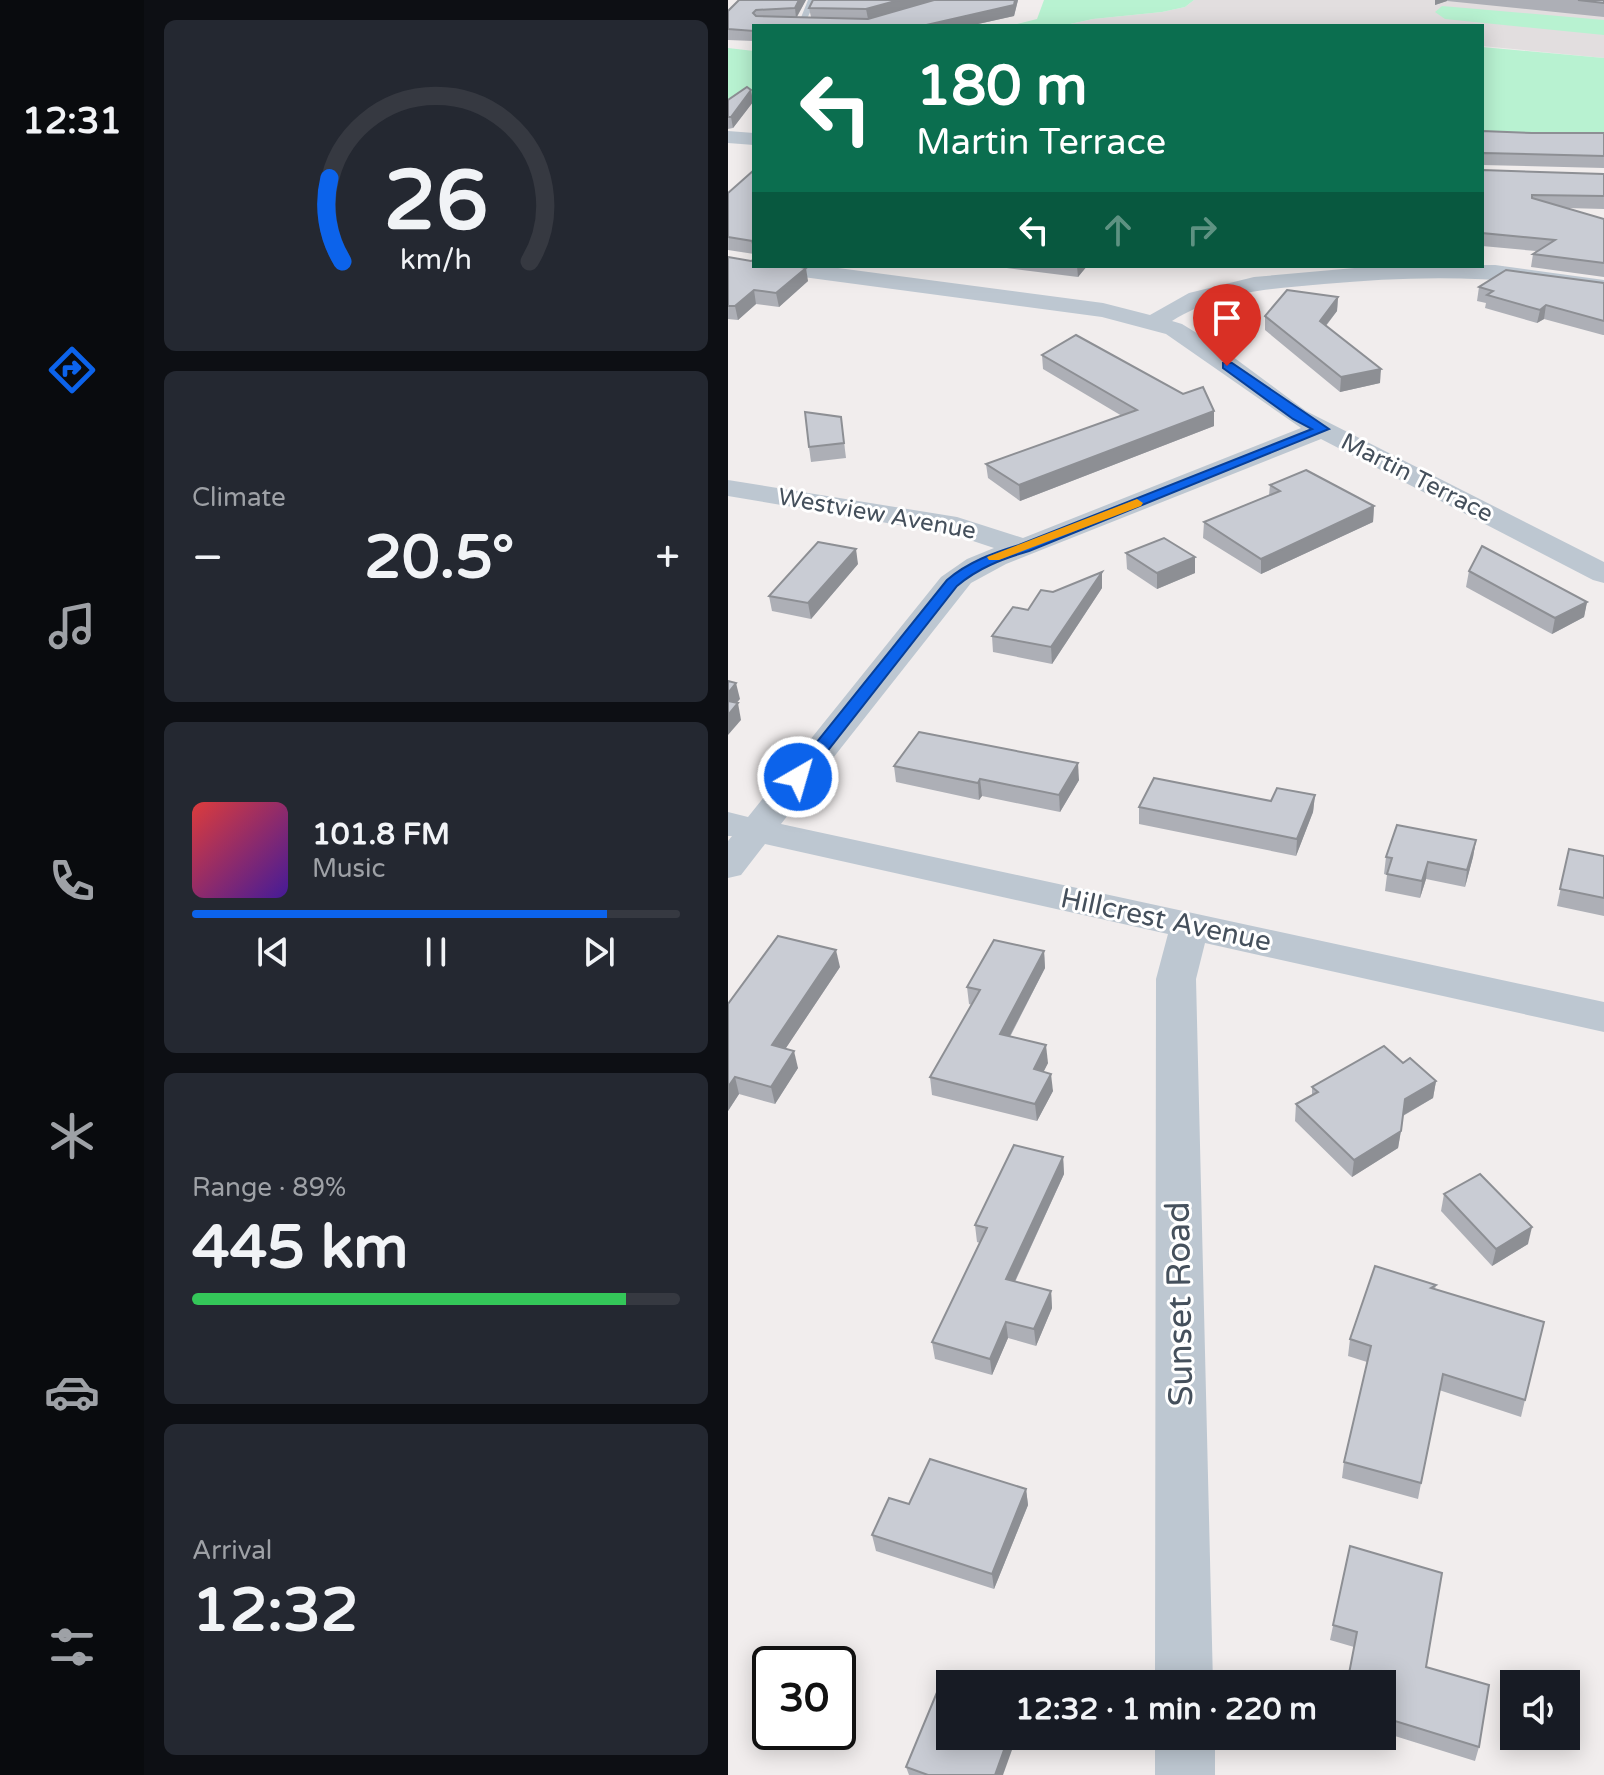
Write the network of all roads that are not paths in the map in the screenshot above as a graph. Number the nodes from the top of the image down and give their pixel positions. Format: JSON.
{"nodes":[{"id":1,"x":812,"y":0,"type":"edge"},
{"id":2,"x":788,"y":23,"type":"edge"},
{"id":3,"x":801,"y":23,"type":"junction"},
{"id":4,"x":812,"y":24,"type":"edge"},
{"id":5,"x":728,"y":137,"type":"edge"},
{"id":6,"x":752,"y":139,"type":"edge"},
{"id":7,"x":788,"y":268,"type":"edge"},
{"id":8,"x":1604,"y":287,"type":"edge"},
{"id":9,"x":1155,"y":322,"type":"junction"},
{"id":10,"x":1323,"y":429,"type":"junction"},
{"id":11,"x":728,"y":488,"type":"edge"},
{"id":12,"x":1024,"y":548,"type":"junction"},
{"id":13,"x":1604,"y":574,"type":"edge"},
{"id":14,"x":742,"y":827,"type":"edge"},
{"id":15,"x":728,"y":866,"type":"edge"},
{"id":16,"x":1191,"y":926,"type":"junction"},
{"id":17,"x":1604,"y":1017,"type":"edge"},
{"id":18,"x":1184,"y":1670,"type":"edge"},
{"id":19,"x":1185,"y":1750,"type":"edge"},
{"id":20,"x":1185,"y":1775,"type":"edge"}],
"edges":[{"from":1,"to":3,"type":"lane"},
{"from":2,"to":3,"type":"lane"},
{"from":3,"to":4,"type":"lane"},
{"from":5,"to":6,"type":"street"},
{"from":7,"to":9,"type":"street","name":"Martin Terrace"},
{"from":8,"to":9,"type":"street"},
{"from":9,"to":10,"type":"street","name":"Martin Terrace"},
{"from":10,"to":12,"type":"street"},
{"from":10,"to":13,"type":"street","name":"Martin Terrace"},
{"from":11,"to":12,"type":"street","name":"Westview Avenue"},
{"from":12,"to":14,"type":"street"},
{"from":14,"to":15,"type":"street"},
{"from":14,"to":16,"type":"street","name":"Hillcrest Avenue"},
{"from":16,"to":17,"type":"street","name":"Hillcrest Avenue"},
{"from":16,"to":18,"type":"street","name":"Sunset Road"},
{"from":19,"to":20,"type":"street"}]}
